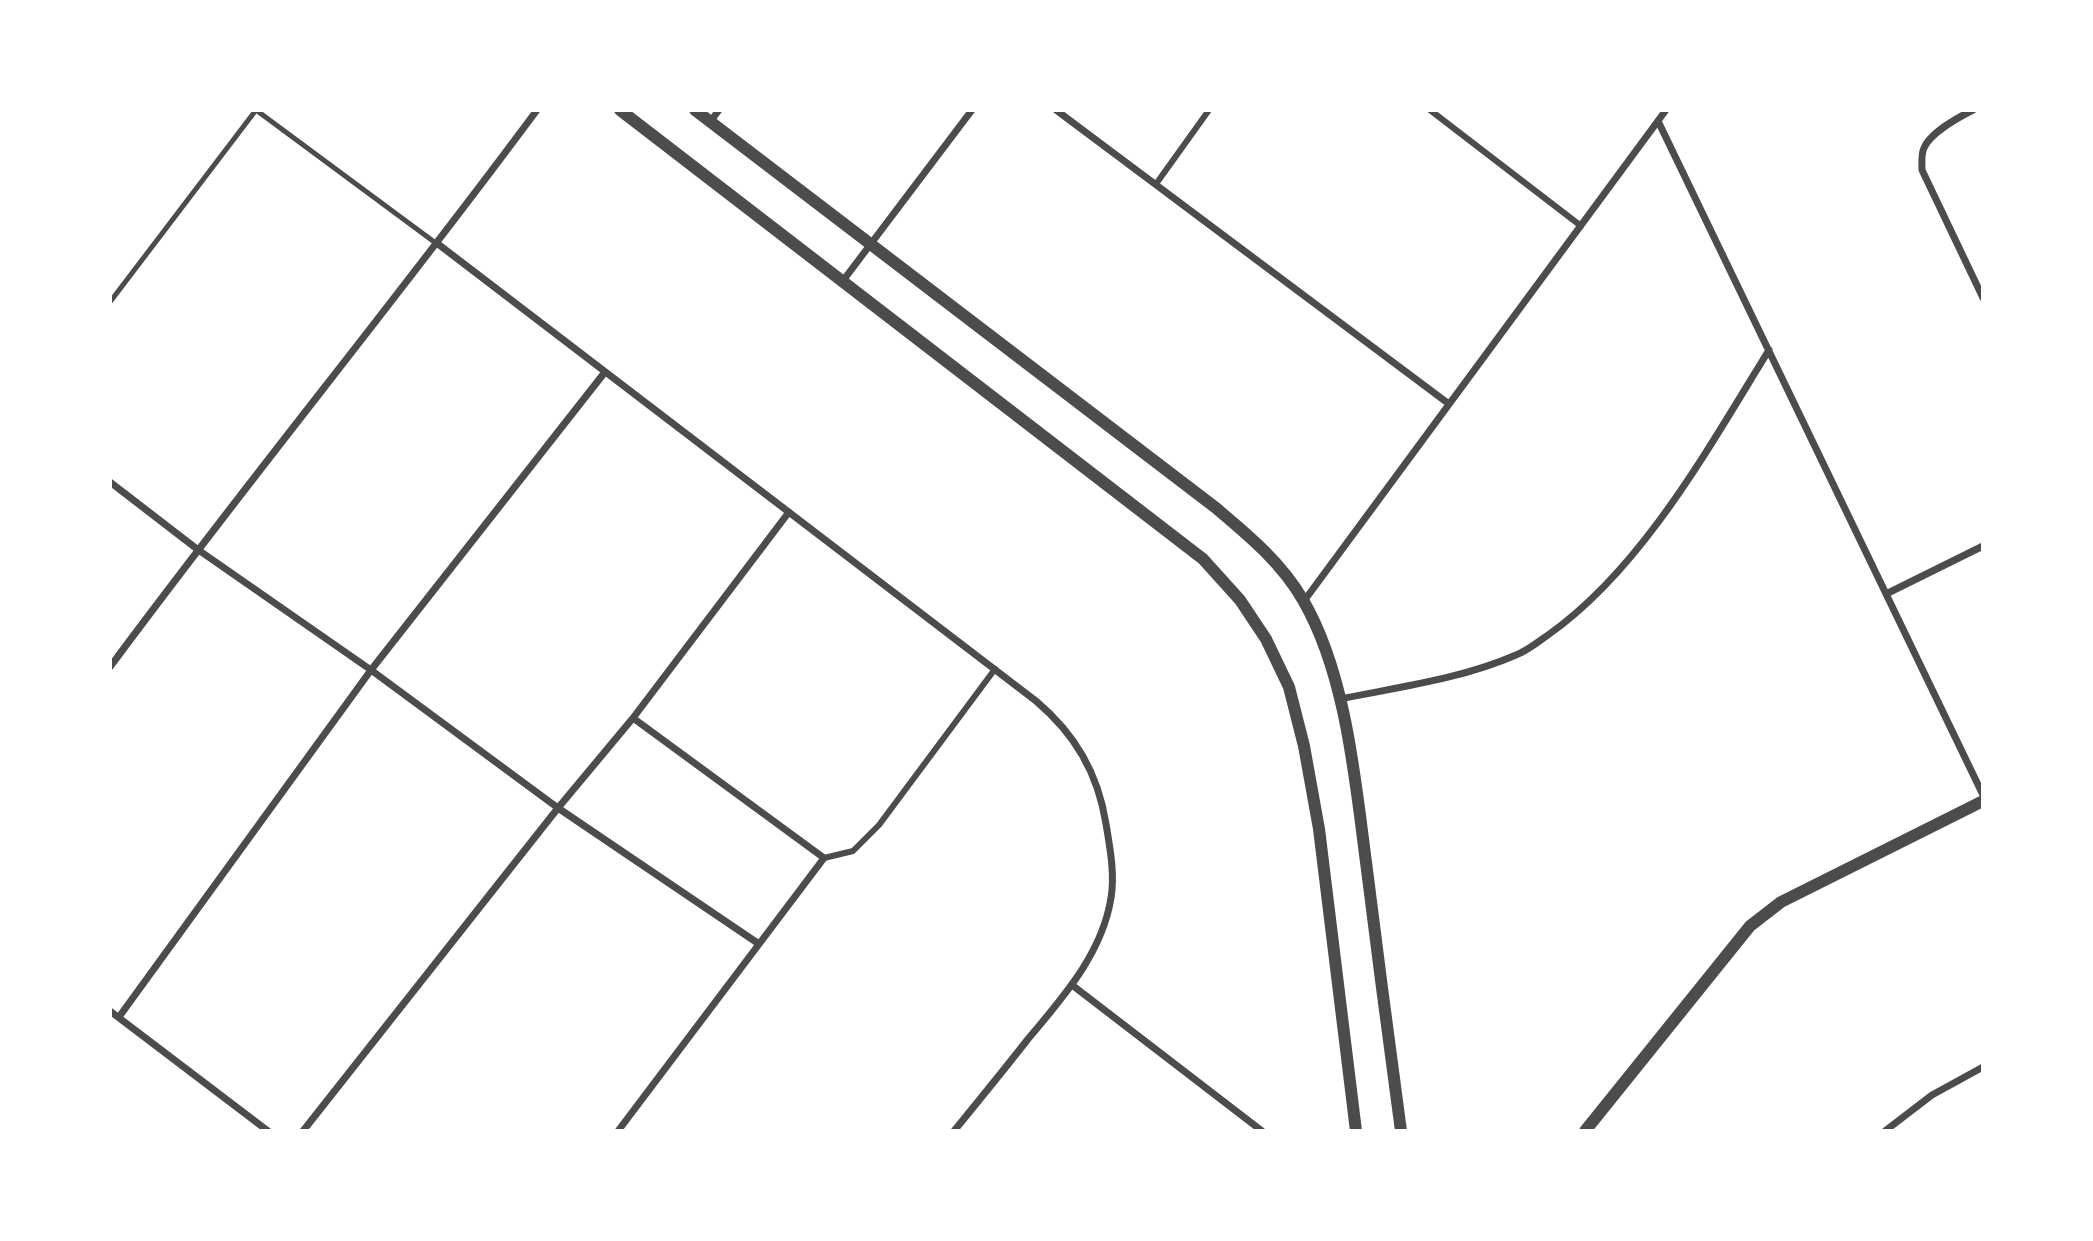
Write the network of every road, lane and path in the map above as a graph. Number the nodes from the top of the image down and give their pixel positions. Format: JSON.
{"nodes":[{"id":1,"x":256,"y":110,"type":"edge"},
{"id":2,"x":537,"y":110,"type":"edge"},
{"id":3,"x":620,"y":110,"type":"edge"},
{"id":4,"x":695,"y":110,"type":"edge"},
{"id":5,"x":719,"y":110,"type":"edge"},
{"id":6,"x":972,"y":110,"type":"edge"},
{"id":7,"x":1056,"y":110,"type":"edge"},
{"id":8,"x":1209,"y":110,"type":"edge"},
{"id":9,"x":1430,"y":110,"type":"edge"},
{"id":10,"x":1666,"y":110,"type":"edge"},
{"id":11,"x":1973,"y":110,"type":"edge"},
{"id":12,"x":1658,"y":121,"type":"junction"},
{"id":13,"x":710,"y":122,"type":"junction"},
{"id":14,"x":1156,"y":184,"type":"junction"},
{"id":15,"x":1581,"y":226,"type":"junction"},
{"id":16,"x":438,"y":244,"type":"junction"},
{"id":17,"x":870,"y":245,"type":"junction"},
{"id":18,"x":842,"y":282,"type":"junction"},
{"id":19,"x":1983,"y":298,"type":"edge"},
{"id":20,"x":110,"y":303,"type":"edge"},
{"id":21,"x":1769,"y":350,"type":"junction"},
{"id":22,"x":605,"y":372,"type":"junction"},
{"id":23,"x":1449,"y":404,"type":"junction"},
{"id":24,"x":110,"y":482,"type":"edge"},
{"id":25,"x":789,"y":512,"type":"junction"},
{"id":26,"x":1983,"y":546,"type":"edge"},
{"id":27,"x":197,"y":549,"type":"junction"},
{"id":28,"x":1886,"y":594,"type":"junction"},
{"id":29,"x":1304,"y":601,"type":"junction"},
{"id":30,"x":110,"y":667,"type":"edge"},
{"id":31,"x":995,"y":669,"type":"junction"},
{"id":32,"x":371,"y":670,"type":"junction"},
{"id":33,"x":1340,"y":699,"type":"junction"},
{"id":34,"x":633,"y":718,"type":"junction"},
{"id":35,"x":1983,"y":795,"type":"edge"},
{"id":36,"x":1983,"y":801,"type":"edge"},
{"id":37,"x":558,"y":808,"type":"junction"},
{"id":38,"x":824,"y":858,"type":"junction"},
{"id":39,"x":759,"y":944,"type":"junction"},
{"id":40,"x":1072,"y":985,"type":"junction"},
{"id":41,"x":110,"y":1011,"type":"edge"},
{"id":42,"x":119,"y":1017,"type":"junction"},
{"id":43,"x":1983,"y":1067,"type":"edge"},
{"id":44,"x":268,"y":1131,"type":"edge"},
{"id":45,"x":303,"y":1131,"type":"edge"},
{"id":46,"x":618,"y":1131,"type":"edge"},
{"id":47,"x":954,"y":1131,"type":"edge"},
{"id":48,"x":1262,"y":1131,"type":"edge"},
{"id":49,"x":1356,"y":1131,"type":"edge"},
{"id":50,"x":1401,"y":1131,"type":"edge"},
{"id":51,"x":1585,"y":1131,"type":"edge"},
{"id":52,"x":1885,"y":1131,"type":"edge"}],
"edges":[{"from":1,"to":16,"type":"lane"},
{"from":1,"to":20,"type":"lane"},
{"from":2,"to":16,"type":"street"},
{"from":3,"to":18,"type":"street"},
{"from":4,"to":13,"type":"street"},
{"from":5,"to":13,"type":"street"},
{"from":6,"to":17,"type":"street"},
{"from":7,"to":14,"type":"street"},
{"from":8,"to":14,"type":"street"},
{"from":9,"to":15,"type":"street"},
{"from":10,"to":12,"type":"street"},
{"from":11,"to":19,"type":"street"},
{"from":12,"to":15,"type":"street"},
{"from":12,"to":21,"type":"street"},
{"from":13,"to":17,"type":"street"},
{"from":14,"to":23,"type":"street"},
{"from":15,"to":23,"type":"street"},
{"from":16,"to":22,"type":"street"},
{"from":16,"to":27,"type":"street"},
{"from":17,"to":18,"type":"street"},
{"from":17,"to":29,"type":"street"},
{"from":18,"to":49,"type":"street"},
{"from":21,"to":28,"type":"street"},
{"from":21,"to":33,"type":"street"},
{"from":22,"to":25,"type":"street"},
{"from":22,"to":32,"type":"street"},
{"from":23,"to":29,"type":"street"},
{"from":24,"to":27,"type":"street"},
{"from":25,"to":31,"type":"street"},
{"from":25,"to":34,"type":"street"},
{"from":26,"to":28,"type":"street"},
{"from":27,"to":30,"type":"street"},
{"from":27,"to":32,"type":"street"},
{"from":28,"to":35,"type":"street"},
{"from":29,"to":33,"type":"street"},
{"from":31,"to":38,"type":"street"},
{"from":31,"to":40,"type":"street"},
{"from":32,"to":37,"type":"street"},
{"from":32,"to":42,"type":"street"},
{"from":33,"to":50,"type":"street"},
{"from":34,"to":37,"type":"street"},
{"from":34,"to":38,"type":"street"},
{"from":36,"to":51,"type":"street"},
{"from":37,"to":39,"type":"street"},
{"from":37,"to":45,"type":"street"},
{"from":38,"to":39,"type":"street"},
{"from":39,"to":46,"type":"street"},
{"from":40,"to":47,"type":"street"},
{"from":40,"to":48,"type":"street"},
{"from":41,"to":42,"type":"street"},
{"from":42,"to":44,"type":"street"},
{"from":43,"to":52,"type":"street"}]}
